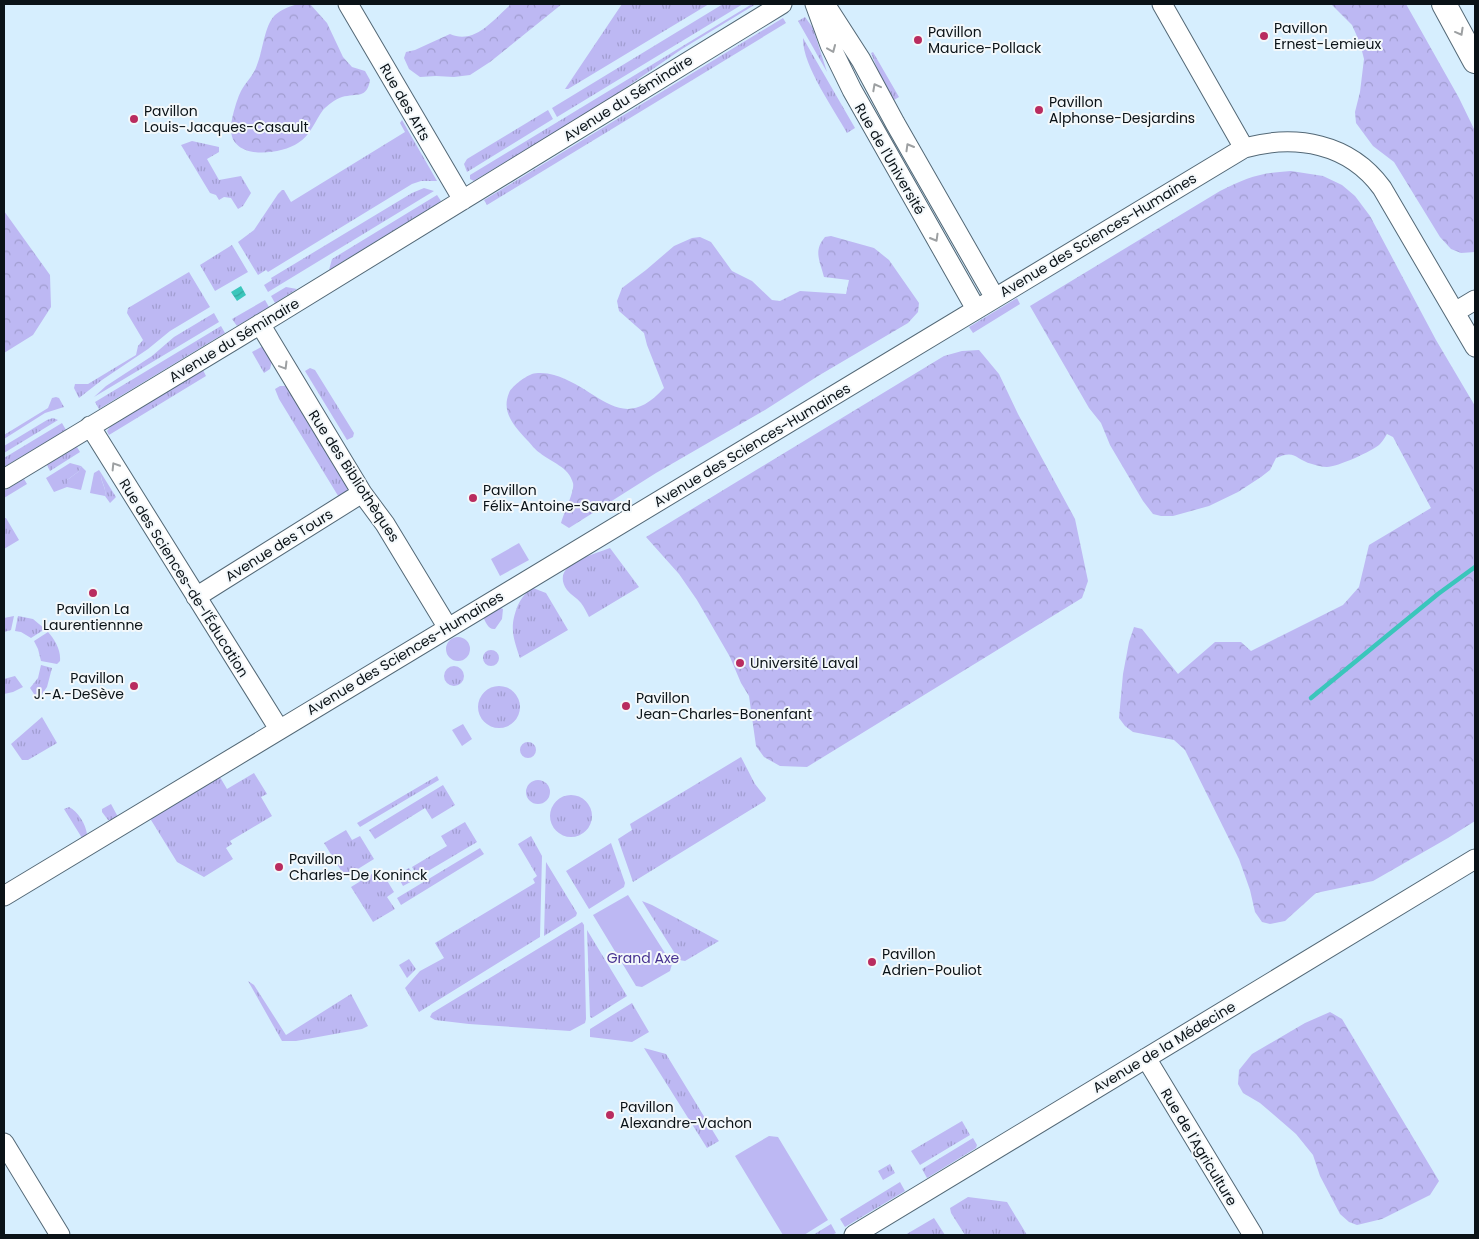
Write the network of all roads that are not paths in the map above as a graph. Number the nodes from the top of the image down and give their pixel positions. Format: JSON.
{"nodes":[{"id":1,"x":348,"y":4,"type":"edge"},
{"id":2,"x":782,"y":4,"type":"edge"},
{"id":3,"x":815,"y":4,"type":"edge"},
{"id":4,"x":825,"y":4,"type":"edge"},
{"id":5,"x":1162,"y":4,"type":"edge"},
{"id":6,"x":1444,"y":4,"type":"edge"},
{"id":7,"x":1475,"y":60,"type":"edge"},
{"id":8,"x":1244,"y":148,"type":"junction"},
{"id":9,"x":469,"y":196,"type":"junction"},
{"id":10,"x":995,"y":298,"type":"junction"},
{"id":11,"x":1475,"y":300,"type":"edge"},
{"id":12,"x":976,"y":309,"type":"junction"},
{"id":13,"x":1455,"y":312,"type":"junction"},
{"id":14,"x":260,"y":324,"type":"junction"},
{"id":15,"x":1475,"y":347,"type":"edge"},
{"id":16,"x":90,"y":426,"type":"junction"},
{"id":17,"x":4,"y":479,"type":"edge"},
{"id":18,"x":362,"y":493,"type":"junction"},
{"id":19,"x":200,"y":602,"type":"junction"},
{"id":20,"x":448,"y":628,"type":"junction"},
{"id":21,"x":279,"y":729,"type":"junction"},
{"id":22,"x":1475,"y":859,"type":"edge"},
{"id":23,"x":4,"y":896,"type":"edge"},
{"id":24,"x":1146,"y":1058,"type":"junction"},
{"id":25,"x":4,"y":1143,"type":"edge"},
{"id":26,"x":60,"y":1235,"type":"edge"},
{"id":27,"x":854,"y":1235,"type":"edge"},
{"id":28,"x":1253,"y":1235,"type":"edge"}],
"edges":[{"from":1,"to":9,"type":"street","name":"Rue des Arts"},
{"from":2,"to":9,"type":"street","name":"Avenue du Séminaire"},
{"from":3,"to":12,"type":"street","name":"Rue de l'Université","one_way":true},
{"from":10,"to":4,"type":"street","name":"Rue de l'Université","one_way":true},
{"from":5,"to":8,"type":"street"},
{"from":6,"to":7,"type":"main road","one_way":true},
{"from":8,"to":10,"type":"street","name":"Avenue des Sciences-Humaines"},
{"from":8,"to":13,"type":"street","name":"Avenue des Sciences-Humaines"},
{"from":9,"to":14,"type":"street","name":"Avenue du Séminaire"},
{"from":10,"to":12,"type":"street","name":"Avenue des Sciences-Humaines"},
{"from":11,"to":13,"type":"street"},
{"from":12,"to":20,"type":"street","name":"Avenue des Sciences-Humaines"},
{"from":13,"to":15,"type":"street","name":"Avenue des Sciences-Humaines"},
{"from":14,"to":16,"type":"street","name":"Avenue du Séminaire"},
{"from":14,"to":18,"type":"street","name":"Rue des Bibliothèques","one_way":true},
{"from":16,"to":17,"type":"street","name":"Avenue du Séminaire"},
{"from":19,"to":16,"type":"street","name":"Rue des Sciences-de-l'Éducation","one_way":true},
{"from":18,"to":19,"type":"street","name":"Avenue des Tours"},
{"from":18,"to":20,"type":"street","name":"Rue des Bibliothèques"},
{"from":19,"to":21,"type":"street","name":"Rue des Sciences-de-l'Éducation"},
{"from":20,"to":21,"type":"street","name":"Avenue des Sciences-Humaines"},
{"from":21,"to":23,"type":"street","name":"Avenue des Sciences-Humaines"},
{"from":22,"to":24,"type":"street","name":"Avenue de la Médecine"},
{"from":24,"to":27,"type":"street","name":"Avenue de la Médecine"},
{"from":24,"to":28,"type":"street","name":"Rue de l'Agriculture"},
{"from":25,"to":26,"type":"street"}]}
